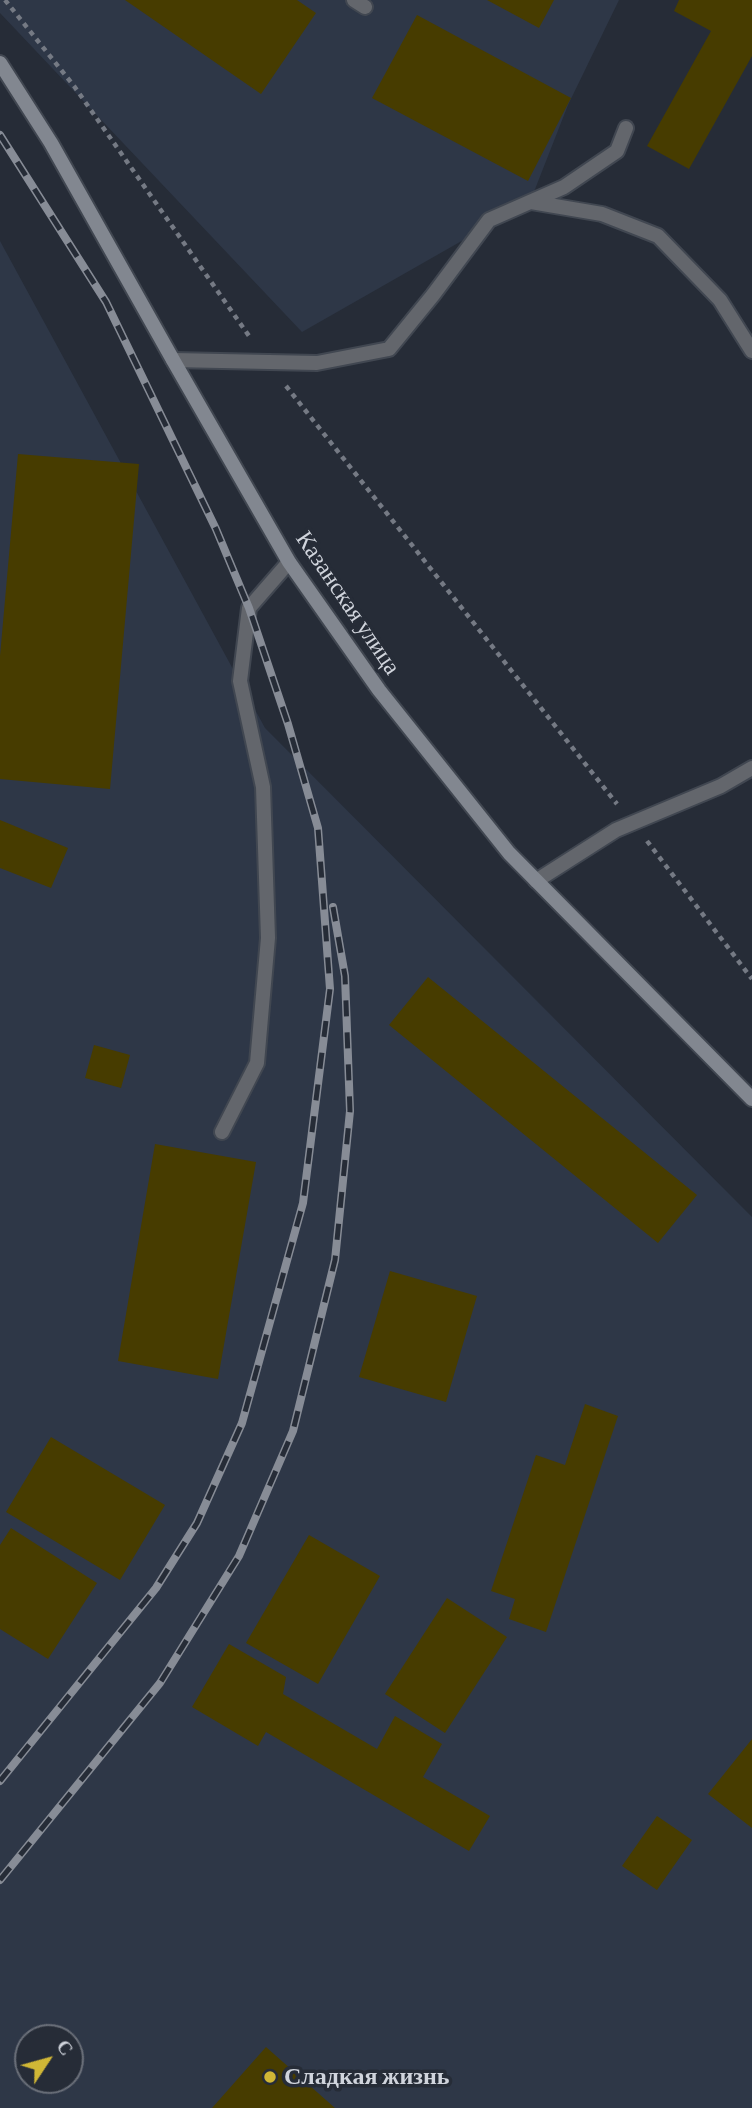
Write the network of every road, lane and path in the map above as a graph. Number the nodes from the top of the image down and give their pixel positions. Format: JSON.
{"nodes":[{"id":1,"x":5,"y":0,"type":"edge"},
{"id":2,"x":0,"y":63,"type":"edge"},
{"id":3,"x":626,"y":128,"type":"dead end"},
{"id":4,"x":530,"y":202,"type":"junction"},
{"id":5,"x":752,"y":351,"type":"edge"},
{"id":6,"x":173,"y":360,"type":"junction"},
{"id":7,"x":267,"y":362,"type":"junction"},
{"id":8,"x":289,"y":562,"type":"junction"},
{"id":9,"x":752,"y":768,"type":"edge"},
{"id":10,"x":633,"y":823,"type":"junction"},
{"id":11,"x":536,"y":881,"type":"junction"},
{"id":12,"x":752,"y":979,"type":"edge"},
{"id":13,"x":752,"y":1099,"type":"edge"},
{"id":14,"x":222,"y":1132,"type":"dead end"}],
"edges":[{"from":1,"to":7,"type":"path"},
{"from":2,"to":6,"type":"main road","name":"Казанская улица"},
{"from":3,"to":4,"type":"street"},
{"from":4,"to":5,"type":"street"},
{"from":4,"to":7,"type":"street"},
{"from":6,"to":7,"type":"street"},
{"from":6,"to":8,"type":"main road","name":"Казанская улица"},
{"from":7,"to":10,"type":"path"},
{"from":8,"to":11,"type":"main road","name":"Казанская улица"},
{"from":8,"to":14,"type":"street"},
{"from":9,"to":10,"type":"street"},
{"from":10,"to":11,"type":"street"},
{"from":10,"to":12,"type":"path"},
{"from":11,"to":13,"type":"main road","name":"Казанская улица"}]}
